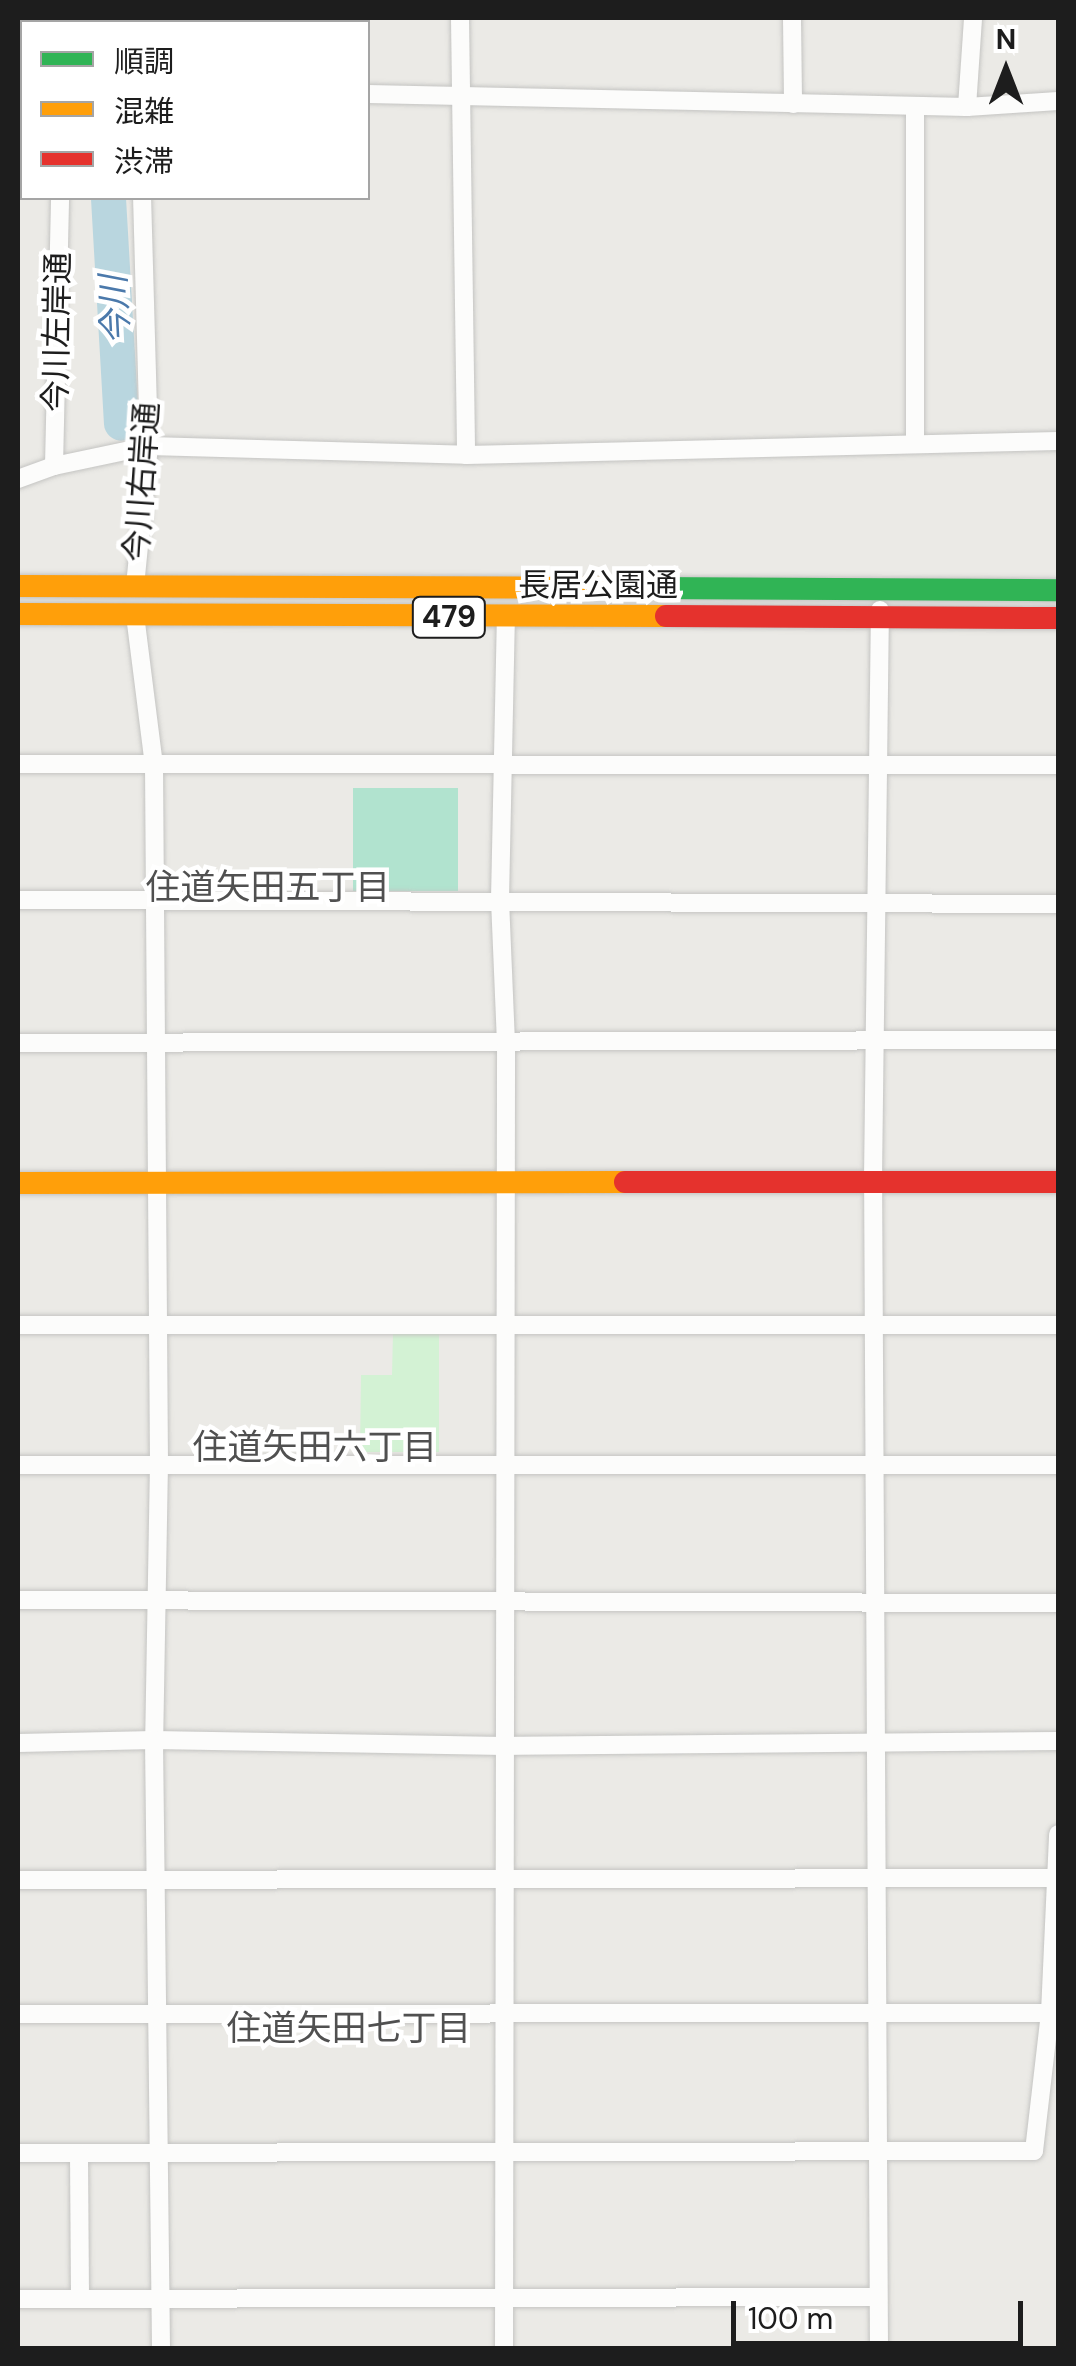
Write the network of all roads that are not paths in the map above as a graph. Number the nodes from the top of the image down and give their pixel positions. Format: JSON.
{"nodes":[{"id":1,"x":460,"y":18,"type":"edge"},
{"id":2,"x":792,"y":18,"type":"edge"},
{"id":3,"x":973,"y":18,"type":"edge"},
{"id":4,"x":370,"y":94,"type":"edge"},
{"id":5,"x":460,"y":94,"type":"junction"},
{"id":6,"x":1058,"y":102,"type":"edge"},
{"id":7,"x":792,"y":104,"type":"junction"},
{"id":8,"x":915,"y":106,"type":"junction"},
{"id":9,"x":967,"y":107,"type":"junction"},
{"id":10,"x":60,"y":200,"type":"edge"},
{"id":11,"x":142,"y":200,"type":"edge"},
{"id":12,"x":1058,"y":441,"type":"edge"},
{"id":13,"x":915,"y":444,"type":"junction"},
{"id":14,"x":149,"y":446,"type":"junction"},
{"id":15,"x":466,"y":454,"type":"junction"},
{"id":16,"x":54,"y":466,"type":"junction"},
{"id":17,"x":18,"y":479,"type":"edge"},
{"id":18,"x":18,"y":586,"type":"edge"},
{"id":19,"x":134,"y":586,"type":"junction"},
{"id":20,"x":880,"y":589,"type":"junction"},
{"id":21,"x":1058,"y":590,"type":"edge"},
{"id":22,"x":18,"y":614,"type":"edge"},
{"id":23,"x":134,"y":614,"type":"junction"},
{"id":24,"x":506,"y":617,"type":"junction"},
{"id":25,"x":880,"y":618,"type":"junction"},
{"id":26,"x":1058,"y":618,"type":"edge"},
{"id":27,"x":504,"y":762,"type":"junction"},
{"id":28,"x":18,"y":764,"type":"edge"},
{"id":29,"x":154,"y":764,"type":"junction"},
{"id":30,"x":878,"y":765,"type":"junction"},
{"id":31,"x":1058,"y":765,"type":"edge"},
{"id":32,"x":154,"y":899,"type":"junction"},
{"id":33,"x":500,"y":899,"type":"junction"},
{"id":34,"x":18,"y":900,"type":"edge"},
{"id":35,"x":876,"y":904,"type":"junction"},
{"id":36,"x":1058,"y":904,"type":"edge"},
{"id":37,"x":1058,"y":1040,"type":"edge"},
{"id":38,"x":875,"y":1041,"type":"junction"},
{"id":39,"x":155,"y":1042,"type":"junction"},
{"id":40,"x":506,"y":1043,"type":"junction"},
{"id":41,"x":18,"y":1044,"type":"edge"},
{"id":42,"x":873,"y":1182,"type":"junction"},
{"id":43,"x":1058,"y":1182,"type":"edge"},
{"id":44,"x":156,"y":1183,"type":"junction"},
{"id":45,"x":506,"y":1183,"type":"junction"},
{"id":46,"x":18,"y":1184,"type":"edge"},
{"id":47,"x":506,"y":1323,"type":"junction"},
{"id":48,"x":18,"y":1325,"type":"edge"},
{"id":49,"x":1058,"y":1325,"type":"edge"},
{"id":50,"x":157,"y":1326,"type":"junction"},
{"id":51,"x":876,"y":1326,"type":"junction"},
{"id":52,"x":159,"y":1463,"type":"junction"},
{"id":53,"x":505,"y":1463,"type":"junction"},
{"id":54,"x":18,"y":1464,"type":"edge"},
{"id":55,"x":877,"y":1464,"type":"junction"},
{"id":56,"x":1058,"y":1465,"type":"edge"},
{"id":57,"x":18,"y":1600,"type":"edge"},
{"id":58,"x":157,"y":1600,"type":"junction"},
{"id":59,"x":506,"y":1602,"type":"junction"},
{"id":60,"x":878,"y":1602,"type":"junction"},
{"id":61,"x":1058,"y":1603,"type":"edge"},
{"id":62,"x":154,"y":1740,"type":"junction"},
{"id":63,"x":1058,"y":1741,"type":"edge"},
{"id":64,"x":18,"y":1743,"type":"edge"},
{"id":65,"x":879,"y":1743,"type":"junction"},
{"id":66,"x":504,"y":1746,"type":"junction"},
{"id":67,"x":1058,"y":1834,"type":"edge"},
{"id":68,"x":1054,"y":1878,"type":"junction"},
{"id":69,"x":880,"y":1879,"type":"junction"},
{"id":70,"x":18,"y":1880,"type":"edge"},
{"id":71,"x":156,"y":1880,"type":"junction"},
{"id":72,"x":505,"y":1881,"type":"junction"},
{"id":73,"x":18,"y":2014,"type":"edge"},
{"id":74,"x":158,"y":2014,"type":"junction"},
{"id":75,"x":1050,"y":2014,"type":"junction"},
{"id":76,"x":878,"y":2016,"type":"junction"},
{"id":77,"x":504,"y":2017,"type":"junction"},
{"id":78,"x":1053,"y":2044,"type":"edge"},
{"id":79,"x":160,"y":2152,"type":"junction"},
{"id":80,"x":505,"y":2152,"type":"junction"},
{"id":81,"x":18,"y":2153,"type":"edge"},
{"id":82,"x":80,"y":2153,"type":"junction"},
{"id":83,"x":878,"y":2154,"type":"junction"},
{"id":84,"x":878,"y":2297,"type":"junction"},
{"id":85,"x":18,"y":2299,"type":"edge"},
{"id":86,"x":80,"y":2299,"type":"junction"},
{"id":87,"x":504,"y":2299,"type":"junction"},
{"id":88,"x":161,"y":2300,"type":"junction"},
{"id":89,"x":161,"y":2348,"type":"edge"},
{"id":90,"x":504,"y":2348,"type":"edge"},
{"id":91,"x":879,"y":2348,"type":"edge"}],
"edges":[{"from":1,"to":5,"type":"street"},
{"from":2,"to":7,"type":"street"},
{"from":3,"to":9,"type":"street"},
{"from":4,"to":5,"type":"street"},
{"from":5,"to":7,"type":"street"},
{"from":5,"to":15,"type":"street"},
{"from":6,"to":9,"type":"street"},
{"from":7,"to":8,"type":"street"},
{"from":8,"to":9,"type":"street"},
{"from":8,"to":13,"type":"street"},
{"from":10,"to":16,"type":"street","name":"今川左岸通"},
{"from":11,"to":14,"type":"street","name":"今川右岸通"},
{"from":12,"to":13,"type":"street"},
{"from":13,"to":15,"type":"street"},
{"from":14,"to":15,"type":"street"},
{"from":14,"to":16,"type":"street"},
{"from":14,"to":19,"type":"street","name":"今川右岸通"},
{"from":16,"to":17,"type":"street"},
{"from":18,"to":19,"type":"main road","name":"長居公園通","number":"479"},
{"from":19,"to":20,"type":"main road","name":"長居公園通","number":"479"},
{"from":20,"to":21,"type":"main road","name":"長居公園通","number":"479"},
{"from":20,"to":25,"type":"street"},
{"from":22,"to":23,"type":"main road","name":"長居公園通","number":"479"},
{"from":23,"to":24,"type":"main road","name":"長居公園通","number":"479"},
{"from":23,"to":29,"type":"street"},
{"from":24,"to":25,"type":"main road","name":"長居公園通","number":"479"},
{"from":24,"to":27,"type":"street"},
{"from":25,"to":26,"type":"main road","name":"長居公園通","number":"479"},
{"from":25,"to":30,"type":"street"},
{"from":27,"to":29,"type":"street"},
{"from":27,"to":30,"type":"street"},
{"from":27,"to":33,"type":"street"},
{"from":28,"to":29,"type":"street"},
{"from":29,"to":32,"type":"street"},
{"from":30,"to":31,"type":"street"},
{"from":30,"to":35,"type":"street"},
{"from":32,"to":33,"type":"street"},
{"from":32,"to":34,"type":"street"},
{"from":32,"to":39,"type":"street"},
{"from":33,"to":35,"type":"street"},
{"from":33,"to":40,"type":"street"},
{"from":35,"to":36,"type":"street"},
{"from":35,"to":38,"type":"street"},
{"from":37,"to":38,"type":"street"},
{"from":38,"to":40,"type":"street"},
{"from":38,"to":42,"type":"street"},
{"from":39,"to":40,"type":"street"},
{"from":39,"to":41,"type":"street"},
{"from":39,"to":44,"type":"street"},
{"from":40,"to":45,"type":"street"},
{"from":42,"to":43,"type":"main road"},
{"from":42,"to":45,"type":"main road"},
{"from":42,"to":51,"type":"street"},
{"from":44,"to":45,"type":"main road"},
{"from":44,"to":46,"type":"main road"},
{"from":44,"to":50,"type":"street"},
{"from":45,"to":47,"type":"street"},
{"from":47,"to":50,"type":"street"},
{"from":47,"to":51,"type":"street"},
{"from":47,"to":53,"type":"street"},
{"from":48,"to":50,"type":"street"},
{"from":49,"to":51,"type":"street"},
{"from":50,"to":52,"type":"street"},
{"from":51,"to":55,"type":"street"},
{"from":52,"to":53,"type":"street"},
{"from":52,"to":54,"type":"street"},
{"from":52,"to":58,"type":"street"},
{"from":53,"to":55,"type":"street"},
{"from":53,"to":59,"type":"street"},
{"from":55,"to":56,"type":"street"},
{"from":55,"to":60,"type":"street"},
{"from":57,"to":58,"type":"street"},
{"from":58,"to":59,"type":"street"},
{"from":58,"to":62,"type":"street"},
{"from":59,"to":60,"type":"street"},
{"from":59,"to":66,"type":"street"},
{"from":60,"to":61,"type":"street"},
{"from":60,"to":65,"type":"street"},
{"from":62,"to":64,"type":"street"},
{"from":62,"to":66,"type":"street"},
{"from":62,"to":71,"type":"street"},
{"from":63,"to":65,"type":"street"},
{"from":65,"to":66,"type":"street"},
{"from":65,"to":69,"type":"street"},
{"from":66,"to":72,"type":"street"},
{"from":67,"to":68,"type":"street"},
{"from":68,"to":69,"type":"street"},
{"from":68,"to":75,"type":"street"},
{"from":69,"to":72,"type":"street"},
{"from":69,"to":76,"type":"street"},
{"from":70,"to":71,"type":"street"},
{"from":71,"to":72,"type":"street"},
{"from":71,"to":74,"type":"street"},
{"from":72,"to":77,"type":"street"},
{"from":73,"to":74,"type":"street"},
{"from":74,"to":77,"type":"street"},
{"from":74,"to":79,"type":"street"},
{"from":75,"to":76,"type":"street"},
{"from":75,"to":78,"type":"street"},
{"from":76,"to":77,"type":"street"},
{"from":76,"to":83,"type":"street"},
{"from":77,"to":80,"type":"street"},
{"from":78,"to":83,"type":"street"},
{"from":79,"to":80,"type":"street"},
{"from":79,"to":82,"type":"street"},
{"from":79,"to":88,"type":"street"},
{"from":80,"to":83,"type":"street"},
{"from":80,"to":87,"type":"street"},
{"from":81,"to":82,"type":"street"},
{"from":82,"to":86,"type":"street"},
{"from":83,"to":84,"type":"street"},
{"from":84,"to":87,"type":"street"},
{"from":84,"to":91,"type":"street"},
{"from":85,"to":86,"type":"street"},
{"from":86,"to":88,"type":"street"},
{"from":87,"to":88,"type":"street"},
{"from":87,"to":90,"type":"street"},
{"from":88,"to":89,"type":"street"}]}
